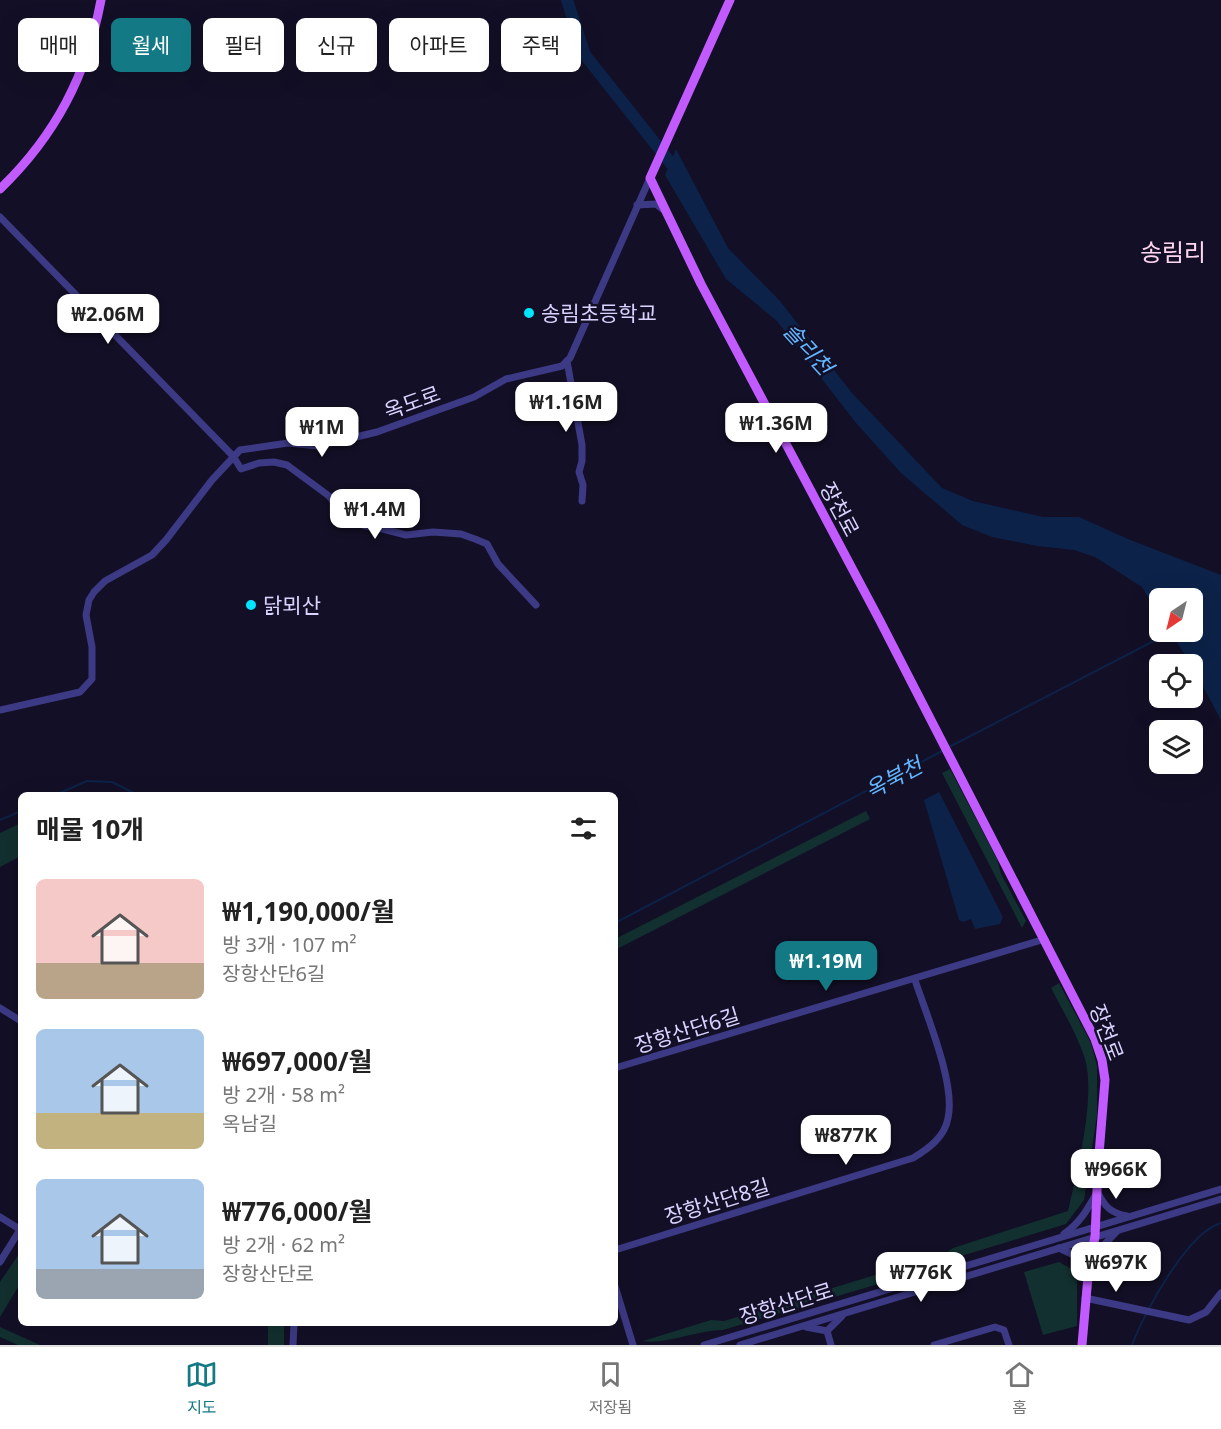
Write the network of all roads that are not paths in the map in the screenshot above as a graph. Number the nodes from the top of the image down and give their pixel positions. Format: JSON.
{"nodes":[{"id":1,"x":101,"y":0,"type":"edge"},
{"id":2,"x":730,"y":0,"type":"edge"},
{"id":3,"x":650,"y":178,"type":"junction"},
{"id":4,"x":0,"y":189,"type":"edge"},
{"id":5,"x":637,"y":205,"type":"junction"},
{"id":6,"x":666,"y":211,"type":"junction"},
{"id":7,"x":0,"y":217,"type":"edge"},
{"id":8,"x":567,"y":361,"type":"junction"},
{"id":9,"x":233,"y":456,"type":"junction"},
{"id":10,"x":582,"y":501,"type":"dead end"},
{"id":11,"x":536,"y":605,"type":"dead end"},
{"id":12,"x":0,"y":710,"type":"edge"},
{"id":13,"x":1045,"y":939,"type":"junction"},
{"id":14,"x":915,"y":980,"type":"junction"},
{"id":15,"x":0,"y":1008,"type":"edge"},
{"id":16,"x":18,"y":1019,"type":"edge"},
{"id":17,"x":618,"y":1067,"type":"edge"},
{"id":18,"x":1221,"y":1189,"type":"edge"},
{"id":19,"x":1097,"y":1192,"type":"junction"},
{"id":20,"x":1221,"y":1199,"type":"edge"},
{"id":21,"x":1129,"y":1216,"type":"junction"},
{"id":22,"x":0,"y":1217,"type":"edge"},
{"id":23,"x":18,"y":1227,"type":"edge"},
{"id":24,"x":1119,"y":1230,"type":"junction"},
{"id":25,"x":1095,"y":1232,"type":"junction"},
{"id":26,"x":18,"y":1234,"type":"edge"},
{"id":27,"x":1059,"y":1237,"type":"junction"},
{"id":28,"x":1059,"y":1248,"type":"junction"},
{"id":29,"x":618,"y":1249,"type":"edge"},
{"id":30,"x":0,"y":1262,"type":"edge"},
{"id":31,"x":1089,"y":1265,"type":"junction"},
{"id":32,"x":1221,"y":1293,"type":"edge"},
{"id":33,"x":618,"y":1296,"type":"edge"},
{"id":34,"x":1085,"y":1298,"type":"junction"},
{"id":35,"x":844,"y":1314,"type":"junction"},
{"id":36,"x":294,"y":1326,"type":"edge"},
{"id":37,"x":802,"y":1326,"type":"junction"},
{"id":38,"x":827,"y":1331,"type":"junction"},
{"id":39,"x":293,"y":1345,"type":"edge"},
{"id":40,"x":633,"y":1345,"type":"edge"},
{"id":41,"x":704,"y":1345,"type":"edge"},
{"id":42,"x":740,"y":1345,"type":"edge"},
{"id":43,"x":831,"y":1345,"type":"edge"},
{"id":44,"x":934,"y":1345,"type":"edge"},
{"id":45,"x":1009,"y":1345,"type":"edge"},
{"id":46,"x":1082,"y":1345,"type":"edge"}],
"edges":[{"from":1,"to":4,"type":"main road"},
{"from":2,"to":3,"type":"main road"},
{"from":3,"to":5,"type":"street"},
{"from":3,"to":6,"type":"main road","name":"장천로"},
{"from":5,"to":6,"type":"street"},
{"from":5,"to":8,"type":"street"},
{"from":6,"to":13,"type":"main road","name":"장천로"},
{"from":7,"to":9,"type":"street"},
{"from":8,"to":9,"type":"street","name":"옥도로"},
{"from":8,"to":10,"type":"street"},
{"from":9,"to":11,"type":"street"},
{"from":9,"to":12,"type":"street"},
{"from":13,"to":14,"type":"street","name":"장항산단6길"},
{"from":13,"to":19,"type":"main road","name":"장천로"},
{"from":14,"to":17,"type":"street","name":"장항산단6길"},
{"from":14,"to":29,"type":"street","name":"장항산단8길"},
{"from":15,"to":16,"type":"street"},
{"from":18,"to":21,"type":"street","name":"장항산단로"},
{"from":19,"to":21,"type":"street"},
{"from":19,"to":25,"type":"main road","name":"장천로"},
{"from":19,"to":27,"type":"street"},
{"from":20,"to":24,"type":"street","name":"장항산단로"},
{"from":21,"to":25,"type":"street","name":"장항산단로"},
{"from":22,"to":23,"type":"street"},
{"from":24,"to":25,"type":"street","name":"장항산단로"},
{"from":24,"to":31,"type":"street"},
{"from":25,"to":27,"type":"street","name":"장항산단로"},
{"from":25,"to":28,"type":"street","name":"장항산단로"},
{"from":25,"to":31,"type":"main road","name":"장천로"},
{"from":26,"to":30,"type":"street"},
{"from":27,"to":41,"type":"street","name":"장항산단로"},
{"from":28,"to":31,"type":"street"},
{"from":28,"to":35,"type":"street","name":"장항산단로"},
{"from":31,"to":34,"type":"main road","name":"장천로"},
{"from":32,"to":34,"type":"street"},
{"from":33,"to":40,"type":"street"},
{"from":34,"to":46,"type":"main road","name":"장천로"},
{"from":35,"to":37,"type":"street","name":"장항산단로"},
{"from":35,"to":38,"type":"street"},
{"from":36,"to":39,"type":"street"},
{"from":37,"to":38,"type":"street"},
{"from":37,"to":42,"type":"street","name":"장항산단로"},
{"from":38,"to":43,"type":"street"},
{"from":44,"to":45,"type":"street"}]}
